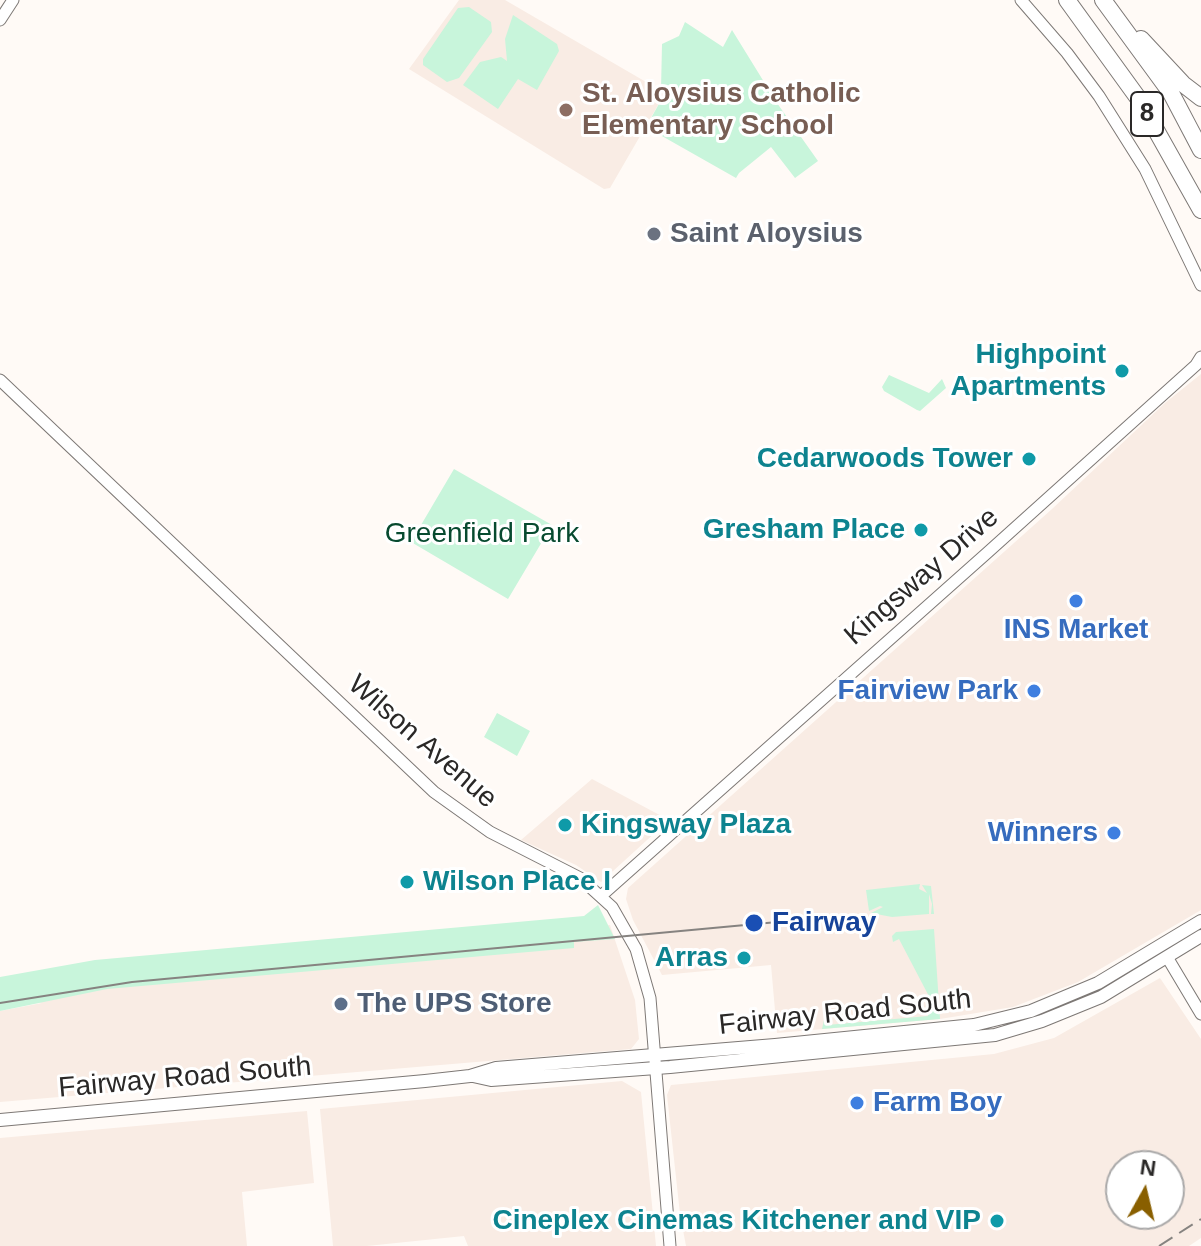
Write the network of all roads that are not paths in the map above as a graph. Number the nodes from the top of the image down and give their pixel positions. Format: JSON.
{"nodes":[{"id":1,"x":13,"y":0,"type":"edge"},
{"id":2,"x":1021,"y":0,"type":"edge"},
{"id":3,"x":1067,"y":0,"type":"edge"},
{"id":4,"x":1109,"y":7,"type":"edge"},
{"id":5,"x":0,"y":20,"type":"edge"},
{"id":6,"x":1201,"y":98,"type":"edge"},
{"id":7,"x":1201,"y":150,"type":"edge"},
{"id":8,"x":1201,"y":210,"type":"edge"},
{"id":9,"x":1201,"y":285,"type":"edge"},
{"id":10,"x":1201,"y":357,"type":"edge"},
{"id":11,"x":0,"y":380,"type":"edge"},
{"id":12,"x":601,"y":896,"type":"junction"},
{"id":13,"x":1201,"y":921,"type":"edge"},
{"id":14,"x":1201,"y":936,"type":"edge"},
{"id":15,"x":1167,"y":957,"type":"junction"},
{"id":16,"x":1201,"y":1014,"type":"edge"},
{"id":17,"x":655,"y":1061,"type":"junction"},
{"id":18,"x":0,"y":1120,"type":"edge"},
{"id":19,"x":670,"y":1246,"type":"edge"}],
"edges":[{"from":1,"to":5,"type":"street"},
{"from":2,"to":9,"type":"street"},
{"from":3,"to":8,"type":"highway","number":"8"},
{"from":4,"to":6,"type":"highway"},
{"from":4,"to":7,"type":"highway","number":"8"},
{"from":10,"to":12,"type":"street","name":"Kingsway Drive"},
{"from":11,"to":12,"type":"street","name":"Wilson Avenue"},
{"from":12,"to":17,"type":"street","name":"Wilson Avenue"},
{"from":13,"to":17,"type":"main road","name":"Fairway Road South"},
{"from":14,"to":15,"type":"main road","name":"Fairway Road South"},
{"from":15,"to":16,"type":"street"},
{"from":15,"to":17,"type":"main road","name":"Fairway Road South"},
{"from":17,"to":18,"type":"main road","name":"Fairway Road South"},
{"from":17,"to":19,"type":"street","name":"Wilson Avenue"}]}
